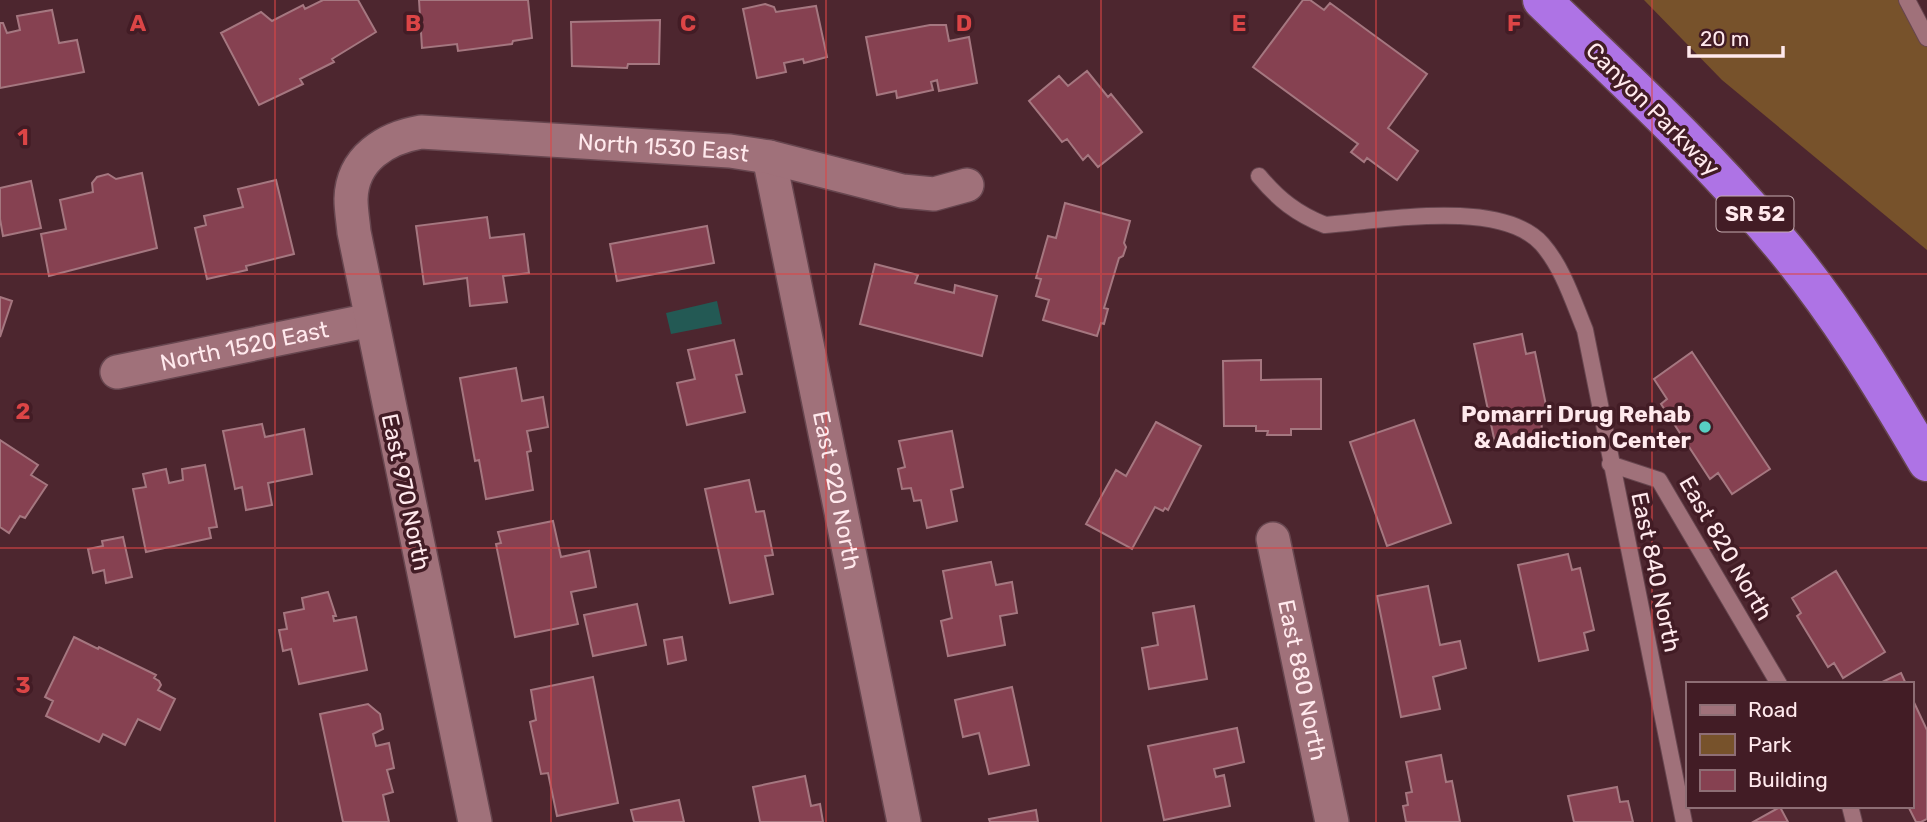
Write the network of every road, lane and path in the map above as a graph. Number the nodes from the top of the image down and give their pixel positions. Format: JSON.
{"nodes":[{"id":1,"x":1542,"y":0,"type":"edge"},
{"id":2,"x":1907,"y":0,"type":"edge"},
{"id":3,"x":1922,"y":17,"type":"edge"},
{"id":4,"x":1927,"y":38,"type":"edge"},
{"id":5,"x":769,"y":157,"type":"junction"},
{"id":6,"x":363,"y":162,"type":"joint"},
{"id":7,"x":1259,"y":176,"type":"dead end"},
{"id":8,"x":967,"y":185,"type":"dead end"},
{"id":9,"x":371,"y":320,"type":"junction"},
{"id":10,"x":117,"y":372,"type":"dead end"},
{"id":11,"x":1927,"y":462,"type":"edge"},
{"id":12,"x":1610,"y":464,"type":"junction"},
{"id":13,"x":1273,"y":538,"type":"dead end"},
{"id":14,"x":1778,"y":682,"type":"edge"},
{"id":15,"x":475,"y":822,"type":"edge"},
{"id":16,"x":904,"y":822,"type":"edge"},
{"id":17,"x":1332,"y":822,"type":"edge"},
{"id":18,"x":1684,"y":822,"type":"edge"}],
"edges":[{"from":1,"to":11,"type":"highway","name":"Canyon Parkway","number":"SR 52"},
{"from":2,"to":3,"type":"lane"},
{"from":3,"to":4,"type":"lane"},
{"from":5,"to":6,"type":"street","name":"North 1530 East"},
{"from":5,"to":8,"type":"street","name":"North 1530 East"},
{"from":5,"to":16,"type":"street","name":"East 920 North"},
{"from":6,"to":9,"type":"street","name":"East 970 North"},
{"from":7,"to":12,"type":"lane","name":"East 840 North"},
{"from":9,"to":10,"type":"street","name":"North 1520 East"},
{"from":9,"to":15,"type":"street","name":"East 970 North"},
{"from":12,"to":14,"type":"lane","name":"East 820 North"},
{"from":12,"to":18,"type":"lane","name":"East 840 North"},
{"from":13,"to":17,"type":"street","name":"East 880 North"}]}
